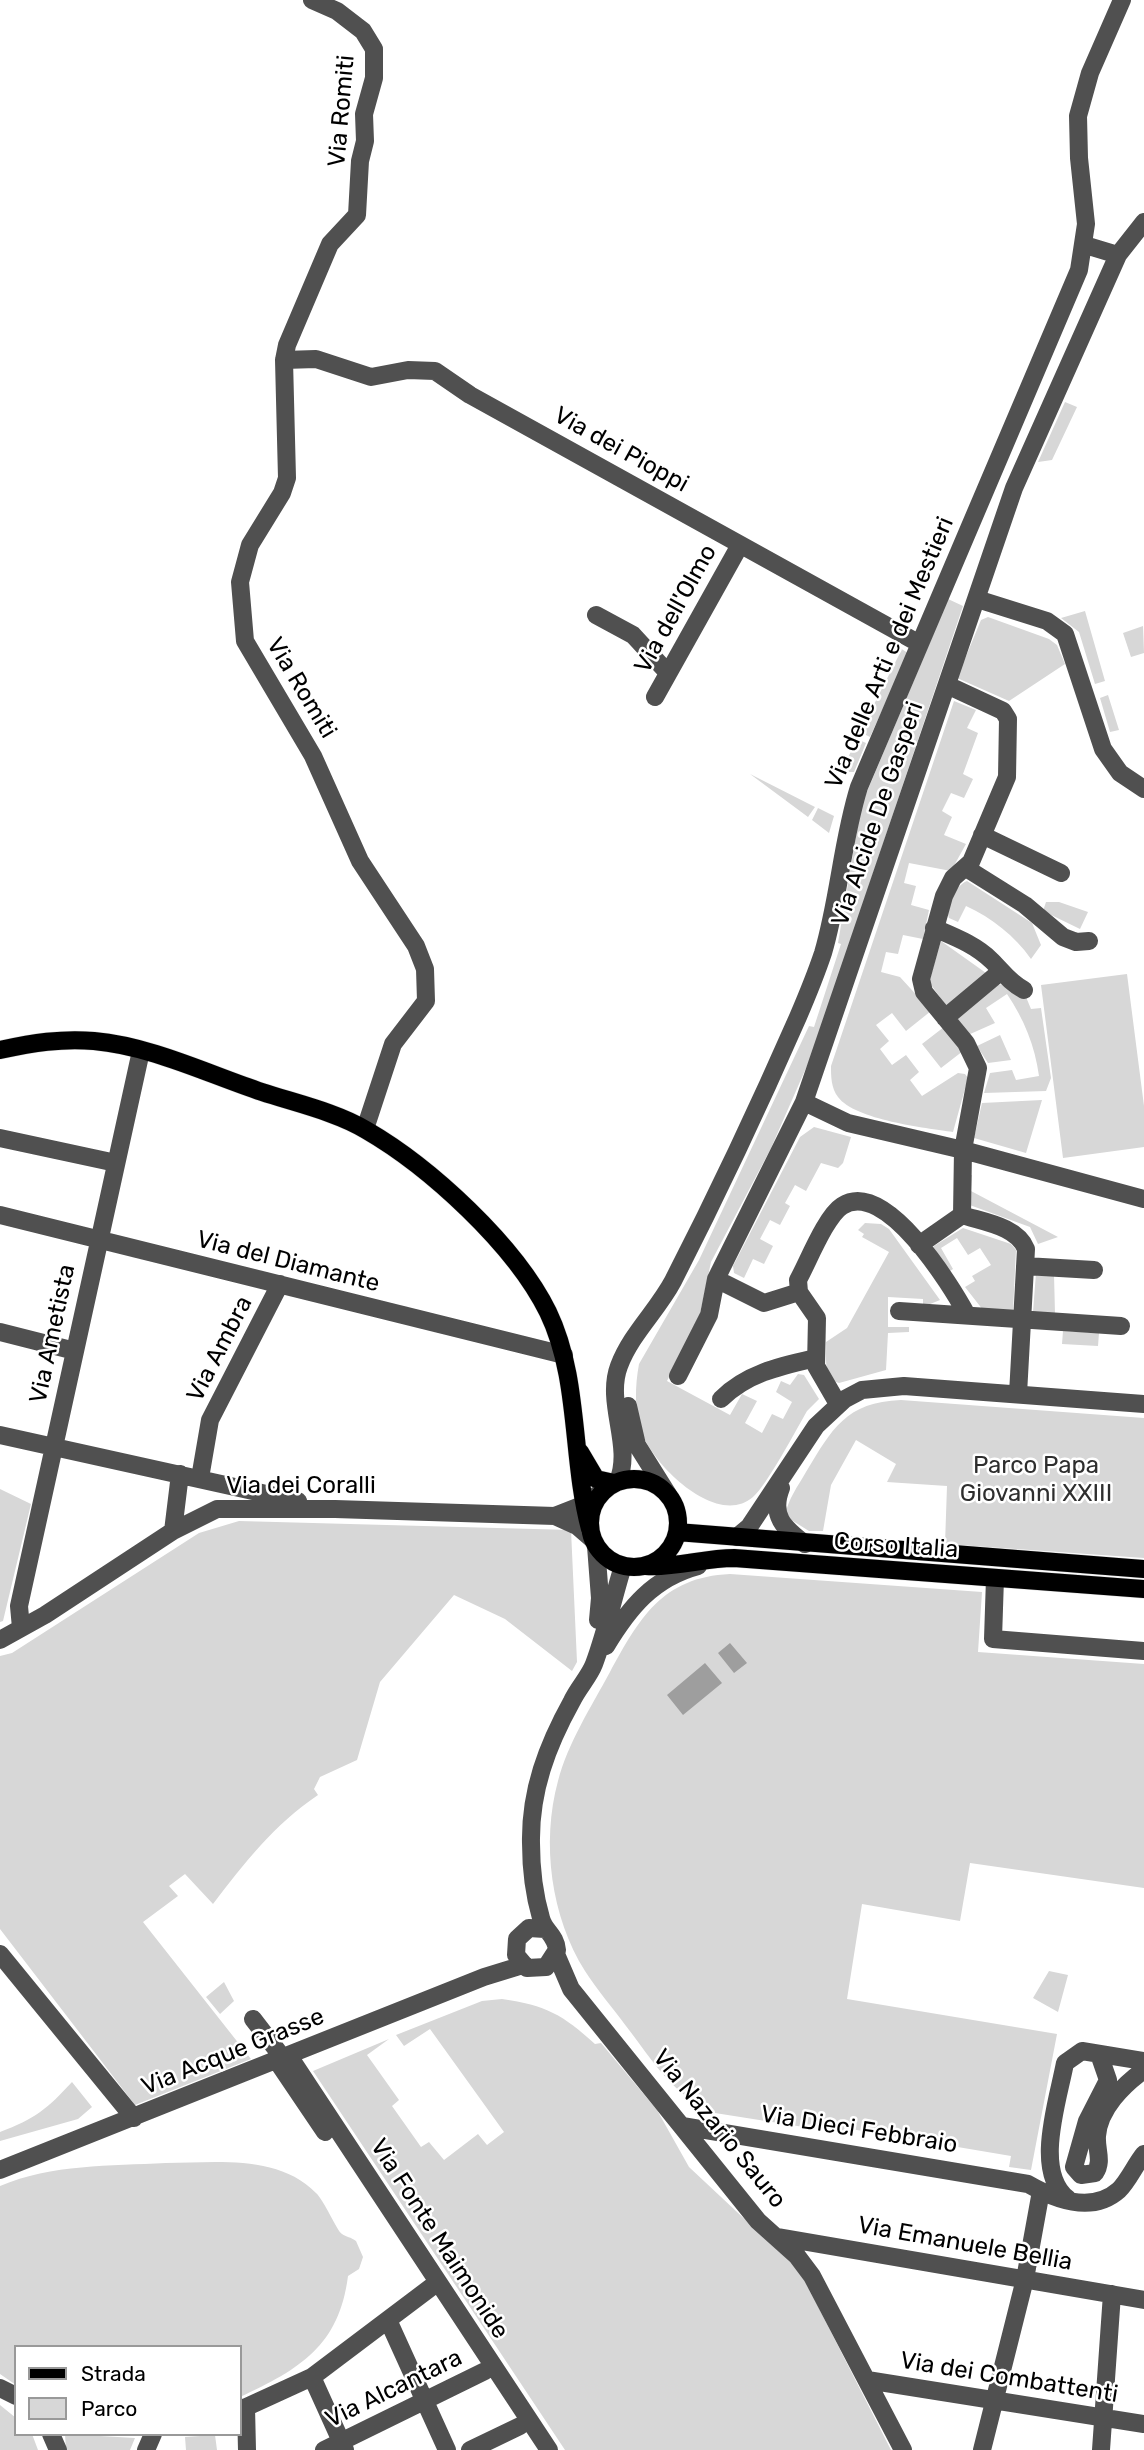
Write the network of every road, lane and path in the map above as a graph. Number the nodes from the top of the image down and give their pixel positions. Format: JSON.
{"nodes":[{"id":1,"x":312,"y":0,"type":"edge"},
{"id":2,"x":1122,"y":0,"type":"edge"},
{"id":3,"x":1144,"y":222,"type":"edge"},
{"id":4,"x":1085,"y":244,"type":"junction"},
{"id":5,"x":1118,"y":255,"type":"junction"},
{"id":6,"x":284,"y":360,"type":"junction"},
{"id":7,"x":740,"y":545,"type":"junction"},
{"id":8,"x":977,"y":599,"type":"junction"},
{"id":9,"x":596,"y":615,"type":"dead end"},
{"id":10,"x":920,"y":644,"type":"junction"},
{"id":11,"x":668,"y":673,"type":"junction"},
{"id":12,"x":947,"y":685,"type":"junction"},
{"id":13,"x":654,"y":697,"type":"dead end"},
{"id":14,"x":1144,"y":789,"type":"edge"},
{"id":15,"x":982,"y":835,"type":"junction"},
{"id":16,"x":967,"y":868,"type":"junction"},
{"id":17,"x":1060,"y":873,"type":"dead end"},
{"id":18,"x":934,"y":928,"type":"junction"},
{"id":19,"x":1089,"y":941,"type":"dead end"},
{"id":20,"x":1000,"y":972,"type":"junction"},
{"id":21,"x":1024,"y":990,"type":"dead end"},
{"id":22,"x":945,"y":1018,"type":"junction"},
{"id":23,"x":0,"y":1050,"type":"edge"},
{"id":24,"x":141,"y":1051,"type":"junction"},
{"id":25,"x":804,"y":1102,"type":"junction"},
{"id":26,"x":365,"y":1129,"type":"junction"},
{"id":27,"x":0,"y":1138,"type":"edge"},
{"id":28,"x":963,"y":1150,"type":"junction"},
{"id":29,"x":116,"y":1163,"type":"junction"},
{"id":30,"x":1144,"y":1199,"type":"edge"},
{"id":31,"x":0,"y":1215,"type":"edge"},
{"id":32,"x":962,"y":1215,"type":"junction"},
{"id":33,"x":99,"y":1240,"type":"junction"},
{"id":34,"x":919,"y":1245,"type":"junction"},
{"id":35,"x":1025,"y":1266,"type":"junction"},
{"id":36,"x":1094,"y":1270,"type":"dead end"},
{"id":37,"x":716,"y":1279,"type":"junction"},
{"id":38,"x":280,"y":1284,"type":"junction"},
{"id":39,"x":799,"y":1292,"type":"junction"},
{"id":40,"x":899,"y":1311,"type":"dead end"},
{"id":41,"x":652,"y":1315,"type":"junction"},
{"id":42,"x":967,"y":1315,"type":"junction"},
{"id":43,"x":1022,"y":1319,"type":"junction"},
{"id":44,"x":1121,"y":1325,"type":"dead end"},
{"id":45,"x":0,"y":1332,"type":"edge"},
{"id":46,"x":75,"y":1352,"type":"junction"},
{"id":47,"x":564,"y":1355,"type":"junction"},
{"id":48,"x":816,"y":1358,"type":"junction"},
{"id":49,"x":678,"y":1376,"type":"dead end"},
{"id":50,"x":1018,"y":1394,"type":"junction"},
{"id":51,"x":721,"y":1399,"type":"dead end"},
{"id":52,"x":838,"y":1404,"type":"junction"},
{"id":53,"x":1144,"y":1404,"type":"edge"},
{"id":54,"x":0,"y":1435,"type":"edge"},
{"id":55,"x":574,"y":1439,"type":"junction"},
{"id":56,"x":54,"y":1447,"type":"junction"},
{"id":57,"x":787,"y":1472,"type":"junction"},
{"id":58,"x":180,"y":1474,"type":"junction"},
{"id":59,"x":200,"y":1478,"type":"junction"},
{"id":60,"x":220,"y":1484,"type":"junction"},
{"id":61,"x":612,"y":1485,"type":"junction"},
{"id":62,"x":669,"y":1496,"type":"junction"},
{"id":63,"x":583,"y":1505,"type":"junction"},
{"id":64,"x":217,"y":1509,"type":"junction"},
{"id":65,"x":335,"y":1509,"type":"junction"},
{"id":66,"x":555,"y":1516,"type":"junction"},
{"id":67,"x":173,"y":1531,"type":"junction"},
{"id":68,"x":677,"y":1532,"type":"junction"},
{"id":69,"x":737,"y":1537,"type":"junction"},
{"id":70,"x":593,"y":1538,"type":"junction"},
{"id":71,"x":805,"y":1544,"type":"junction"},
{"id":72,"x":734,"y":1558,"type":"junction"},
{"id":73,"x":623,"y":1566,"type":"junction"},
{"id":74,"x":646,"y":1566,"type":"junction"},
{"id":75,"x":1144,"y":1569,"type":"edge"},
{"id":76,"x":995,"y":1578,"type":"junction"},
{"id":77,"x":1144,"y":1589,"type":"edge"},
{"id":78,"x":21,"y":1628,"type":"junction"},
{"id":79,"x":0,"y":1640,"type":"edge"},
{"id":80,"x":1144,"y":1651,"type":"edge"},
{"id":81,"x":593,"y":1667,"type":"junction"},
{"id":82,"x":572,"y":1700,"type":"junction"},
{"id":83,"x":533,"y":1880,"type":"junction"},
{"id":84,"x":545,"y":1929,"type":"junction"},
{"id":85,"x":518,"y":1938,"type":"junction"},
{"id":86,"x":0,"y":1954,"type":"edge"},
{"id":87,"x":556,"y":1954,"type":"junction"},
{"id":88,"x":531,"y":1967,"type":"junction"},
{"id":89,"x":484,"y":1977,"type":"junction"},
{"id":90,"x":571,"y":1989,"type":"junction"},
{"id":91,"x":253,"y":2019,"type":"dead end"},
{"id":92,"x":1098,"y":2054,"type":"junction"},
{"id":93,"x":283,"y":2058,"type":"junction"},
{"id":94,"x":1144,"y":2061,"type":"edge"},
{"id":95,"x":1144,"y":2070,"type":"edge"},
{"id":96,"x":134,"y":2118,"type":"junction"},
{"id":97,"x":682,"y":2126,"type":"junction"},
{"id":98,"x":1144,"y":2154,"type":"edge"},
{"id":99,"x":1048,"y":2157,"type":"junction"},
{"id":100,"x":0,"y":2170,"type":"edge"},
{"id":101,"x":1034,"y":2187,"type":"junction"},
{"id":102,"x":1073,"y":2202,"type":"junction"},
{"id":103,"x":778,"y":2237,"type":"junction"},
{"id":104,"x":1025,"y":2279,"type":"junction"},
{"id":105,"x":434,"y":2285,"type":"junction"},
{"id":106,"x":1112,"y":2294,"type":"junction"},
{"id":107,"x":1144,"y":2300,"type":"edge"},
{"id":108,"x":388,"y":2320,"type":"junction"},
{"id":109,"x":485,"y":2371,"type":"junction"},
{"id":110,"x":312,"y":2377,"type":"junction"},
{"id":111,"x":867,"y":2380,"type":"junction"},
{"id":112,"x":995,"y":2400,"type":"junction"},
{"id":113,"x":425,"y":2402,"type":"junction"},
{"id":114,"x":243,"y":2409,"type":"edge"},
{"id":115,"x":1103,"y":2418,"type":"junction"},
{"id":116,"x":1144,"y":2424,"type":"edge"},
{"id":117,"x":520,"y":2426,"type":"junction"},
{"id":118,"x":343,"y":2446,"type":"edge"},
{"id":119,"x":247,"y":2450,"type":"edge"},
{"id":120,"x":324,"y":2450,"type":"edge"},
{"id":121,"x":447,"y":2450,"type":"edge"},
{"id":122,"x":470,"y":2450,"type":"edge"},
{"id":123,"x":536,"y":2450,"type":"edge"},
{"id":124,"x":548,"y":2450,"type":"edge"},
{"id":125,"x":903,"y":2450,"type":"edge"},
{"id":126,"x":982,"y":2450,"type":"edge"},
{"id":127,"x":1101,"y":2450,"type":"edge"}],
"edges":[{"from":1,"to":6,"type":"street","name":"Via Romiti"},
{"from":2,"to":4,"type":"street","name":"Via delle Arti e dei Mestieri"},
{"from":3,"to":5,"type":"street","name":"Via Alcide De Gasperi"},
{"from":4,"to":5,"type":"street"},
{"from":4,"to":10,"type":"street","name":"Via delle Arti e dei Mestieri"},
{"from":5,"to":8,"type":"street","name":"Via Alcide De Gasperi"},
{"from":6,"to":7,"type":"street","name":"Via dei Pioppi"},
{"from":6,"to":26,"type":"street","name":"Via Romiti"},
{"from":7,"to":10,"type":"street","name":"Via dei Pioppi"},
{"from":7,"to":11,"type":"street","name":"Via dell'Olmo"},
{"from":8,"to":12,"type":"street","name":"Via Alcide De Gasperi"},
{"from":8,"to":14,"type":"street"},
{"from":9,"to":11,"type":"street"},
{"from":10,"to":41,"type":"street","name":"Via delle Arti e dei Mestieri"},
{"from":11,"to":13,"type":"street","name":"Via dell'Olmo"},
{"from":12,"to":15,"type":"street"},
{"from":12,"to":25,"type":"street","name":"Via Alcide De Gasperi"},
{"from":15,"to":16,"type":"street"},
{"from":15,"to":17,"type":"street"},
{"from":16,"to":18,"type":"street"},
{"from":16,"to":19,"type":"street"},
{"from":18,"to":20,"type":"street"},
{"from":18,"to":22,"type":"street"},
{"from":20,"to":21,"type":"street"},
{"from":20,"to":22,"type":"street"},
{"from":22,"to":28,"type":"street"},
{"from":23,"to":24,"type":"main road"},
{"from":24,"to":26,"type":"main road"},
{"from":24,"to":29,"type":"street","name":"Via Ametista"},
{"from":25,"to":28,"type":"street"},
{"from":25,"to":37,"type":"street","name":"Via Alcide De Gasperi"},
{"from":26,"to":47,"type":"main road"},
{"from":27,"to":29,"type":"street"},
{"from":28,"to":30,"type":"street"},
{"from":28,"to":32,"type":"street"},
{"from":29,"to":33,"type":"street","name":"Via Ametista"},
{"from":31,"to":33,"type":"street","name":"Via del Diamante"},
{"from":32,"to":34,"type":"street"},
{"from":32,"to":35,"type":"street"},
{"from":33,"to":38,"type":"street","name":"Via del Diamante"},
{"from":33,"to":46,"type":"street","name":"Via Ametista"},
{"from":34,"to":39,"type":"street"},
{"from":34,"to":42,"type":"street"},
{"from":35,"to":36,"type":"street"},
{"from":35,"to":43,"type":"street"},
{"from":37,"to":39,"type":"street"},
{"from":37,"to":49,"type":"street","name":"Via Alcide De Gasperi"},
{"from":38,"to":47,"type":"street","name":"Via del Diamante"},
{"from":38,"to":59,"type":"street","name":"Via Ambra"},
{"from":39,"to":48,"type":"street"},
{"from":40,"to":42,"type":"street"},
{"from":41,"to":61,"type":"street"},
{"from":41,"to":62,"type":"street"},
{"from":42,"to":43,"type":"street"},
{"from":43,"to":44,"type":"street"},
{"from":43,"to":50,"type":"street"},
{"from":45,"to":46,"type":"street"},
{"from":46,"to":56,"type":"street","name":"Via Ametista"},
{"from":47,"to":55,"type":"main road"},
{"from":48,"to":51,"type":"street"},
{"from":48,"to":52,"type":"street"},
{"from":50,"to":52,"type":"street"},
{"from":50,"to":53,"type":"street"},
{"from":52,"to":57,"type":"street"},
{"from":54,"to":56,"type":"street"},
{"from":55,"to":61,"type":"main road"},
{"from":55,"to":63,"type":"main road"},
{"from":56,"to":58,"type":"street"},
{"from":56,"to":78,"type":"street","name":"Via Ametista"},
{"from":57,"to":69,"type":"street"},
{"from":57,"to":71,"type":"street"},
{"from":58,"to":59,"type":"street"},
{"from":58,"to":67,"type":"street"},
{"from":59,"to":60,"type":"street"},
{"from":60,"to":64,"type":"street"},
{"from":60,"to":65,"type":"street"},
{"from":61,"to":62,"type":"main road"},
{"from":61,"to":63,"type":"street"},
{"from":61,"to":70,"type":"main road"},
{"from":62,"to":68,"type":"main road"},
{"from":63,"to":66,"type":"street"},
{"from":63,"to":70,"type":"main road"},
{"from":64,"to":65,"type":"street","name":"Via dei Coralli"},
{"from":64,"to":67,"type":"street","name":"Via dei Coralli"},
{"from":65,"to":66,"type":"street","name":"Via dei Coralli"},
{"from":66,"to":70,"type":"street"},
{"from":67,"to":78,"type":"street","name":"Via dei Coralli"},
{"from":68,"to":69,"type":"main road","name":"Corso Italia"},
{"from":68,"to":74,"type":"main road"},
{"from":69,"to":71,"type":"main road","name":"Corso Italia"},
{"from":70,"to":73,"type":"main road"},
{"from":70,"to":82,"type":"street"},
{"from":71,"to":75,"type":"main road","name":"Corso Italia"},
{"from":72,"to":74,"type":"main road","name":"Corso Italia"},
{"from":72,"to":76,"type":"main road","name":"Corso Italia"},
{"from":72,"to":81,"type":"street"},
{"from":73,"to":74,"type":"main road"},
{"from":73,"to":81,"type":"street"},
{"from":76,"to":77,"type":"main road","name":"Corso Italia"},
{"from":76,"to":80,"type":"street"},
{"from":78,"to":79,"type":"street","name":"Via dei Coralli"},
{"from":81,"to":82,"type":"street"},
{"from":82,"to":83,"type":"street"},
{"from":83,"to":84,"type":"street"},
{"from":83,"to":85,"type":"street"},
{"from":84,"to":85,"type":"street"},
{"from":84,"to":87,"type":"street"},
{"from":85,"to":88,"type":"street"},
{"from":85,"to":89,"type":"street"},
{"from":86,"to":96,"type":"street"},
{"from":87,"to":88,"type":"street"},
{"from":87,"to":90,"type":"street"},
{"from":88,"to":89,"type":"street","name":"Via Acque Grasse"},
{"from":88,"to":90,"type":"street"},
{"from":89,"to":93,"type":"street","name":"Via Acque Grasse"},
{"from":90,"to":97,"type":"street","name":"Via Nazario Sauro"},
{"from":91,"to":93,"type":"street","name":"Via Fonte Maimonide"},
{"from":92,"to":94,"type":"street"},
{"from":92,"to":95,"type":"street"},
{"from":92,"to":99,"type":"street"},
{"from":93,"to":96,"type":"street","name":"Via Acque Grasse"},
{"from":93,"to":105,"type":"street","name":"Via Fonte Maimonide"},
{"from":96,"to":100,"type":"street","name":"Via Acque Grasse"},
{"from":97,"to":101,"type":"street","name":"Via Dieci Febbraio"},
{"from":97,"to":103,"type":"street","name":"Via Nazario Sauro"},
{"from":98,"to":102,"type":"street"},
{"from":99,"to":101,"type":"street"},
{"from":99,"to":102,"type":"street"},
{"from":101,"to":102,"type":"street","name":"Via Dieci Febbraio"},
{"from":101,"to":104,"type":"street"},
{"from":103,"to":104,"type":"street","name":"Via Emanuele Bellia"},
{"from":103,"to":111,"type":"street","name":"Via Nazario Sauro"},
{"from":104,"to":106,"type":"street","name":"Via Emanuele Bellia"},
{"from":104,"to":112,"type":"street"},
{"from":105,"to":108,"type":"street"},
{"from":105,"to":109,"type":"street","name":"Via Fonte Maimonide"},
{"from":105,"to":124,"type":"street","name":"Via Fonte Maimonide"},
{"from":106,"to":107,"type":"street","name":"Via Emanuele Bellia"},
{"from":106,"to":115,"type":"street"},
{"from":108,"to":110,"type":"street"},
{"from":108,"to":113,"type":"street"},
{"from":109,"to":113,"type":"street","name":"Via Alcantara"},
{"from":109,"to":117,"type":"street","name":"Via Fonte Maimonide"},
{"from":110,"to":114,"type":"street"},
{"from":110,"to":118,"type":"street"},
{"from":111,"to":112,"type":"street","name":"Via dei Combattenti"},
{"from":111,"to":125,"type":"street","name":"Via Nazario Sauro"},
{"from":112,"to":115,"type":"street","name":"Via dei Combattenti"},
{"from":112,"to":126,"type":"street"},
{"from":113,"to":118,"type":"street","name":"Via Alcantara"},
{"from":113,"to":121,"type":"street"},
{"from":114,"to":119,"type":"street"},
{"from":115,"to":116,"type":"street","name":"Via dei Combattenti"},
{"from":115,"to":127,"type":"street"},
{"from":117,"to":122,"type":"street"},
{"from":117,"to":123,"type":"street","name":"Via Fonte Maimonide"},
{"from":118,"to":120,"type":"street","name":"Via Alcantara"}]}
